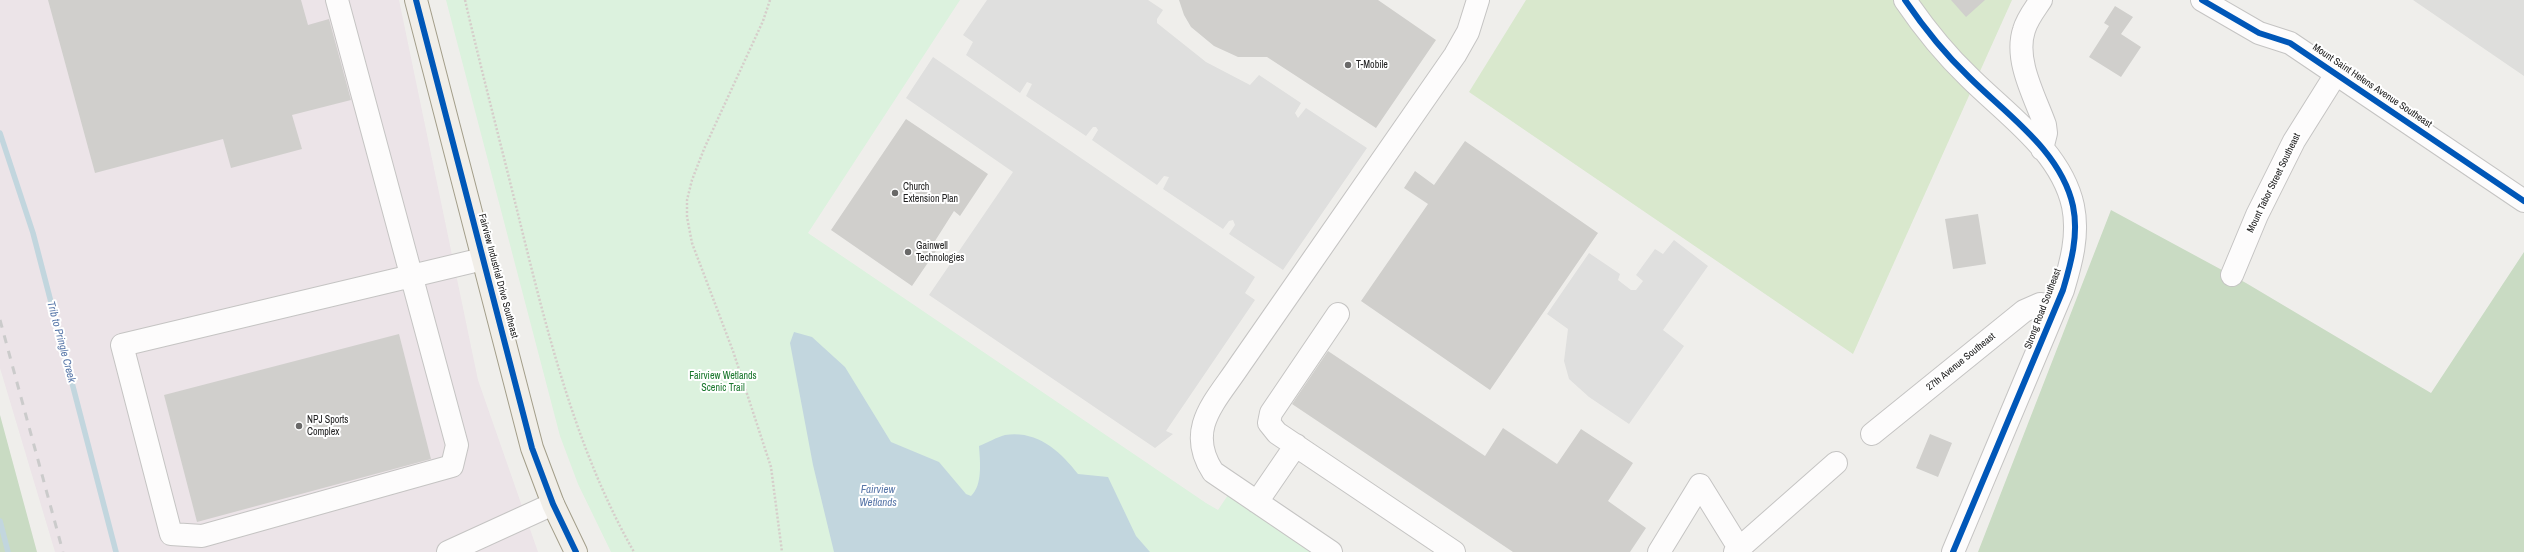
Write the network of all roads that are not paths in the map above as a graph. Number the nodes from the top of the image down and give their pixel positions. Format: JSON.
{"nodes":[{"id":1,"x":337,"y":0,"type":"edge"},
{"id":2,"x":416,"y":0,"type":"edge"},
{"id":3,"x":1478,"y":0,"type":"edge"},
{"id":4,"x":1905,"y":0,"type":"edge"},
{"id":5,"x":2041,"y":0,"type":"edge"},
{"id":6,"x":2202,"y":0,"type":"edge"},
{"id":7,"x":2336,"y":74,"type":"junction"},
{"id":8,"x":2042,"y":148,"type":"junction"},
{"id":9,"x":2524,"y":201,"type":"edge"},
{"id":10,"x":483,"y":259,"type":"junction"},
{"id":11,"x":2232,"y":275,"type":"dead end"},
{"id":12,"x":412,"y":276,"type":"junction"},
{"id":13,"x":2056,"y":306,"type":"junction"},
{"id":14,"x":1338,"y":314,"type":"dead end"},
{"id":15,"x":1872,"y":434,"type":"dead end"},
{"id":16,"x":1296,"y":446,"type":"junction"},
{"id":17,"x":1836,"y":463,"type":"dead end"},
{"id":18,"x":1257,"y":502,"type":"junction"},
{"id":19,"x":553,"y":504,"type":"junction"},
{"id":20,"x":1737,"y":550,"type":"edge"},
{"id":21,"x":448,"y":552,"type":"edge"},
{"id":22,"x":576,"y":552,"type":"edge"},
{"id":23,"x":1331,"y":552,"type":"edge"},
{"id":24,"x":1454,"y":552,"type":"edge"},
{"id":25,"x":1659,"y":552,"type":"edge"},
{"id":26,"x":1952,"y":552,"type":"edge"}],
"edges":[{"from":1,"to":12,"type":"street"},
{"from":2,"to":10,"type":"main road","name":"Fairview Industrial Drive Southeast"},
{"from":3,"to":18,"type":"street"},
{"from":4,"to":8,"type":"street","name":"Strong Road Southeast"},
{"from":5,"to":8,"type":"street"},
{"from":6,"to":7,"type":"street","name":"Mount Saint Helens Avenue Southeast"},
{"from":7,"to":9,"type":"street","name":"Mount Saint Helens Avenue Southeast"},
{"from":7,"to":11,"type":"street","name":"Mount Tabor Street Southeast"},
{"from":8,"to":13,"type":"street","name":"Strong Road Southeast"},
{"from":10,"to":12,"type":"street"},
{"from":10,"to":19,"type":"main road","name":"Fairview Industrial Drive Southeast"},
{"from":12,"to":12,"type":"street"},
{"from":13,"to":15,"type":"street","name":"27th Avenue Southeast"},
{"from":13,"to":26,"type":"street","name":"Strong Road Southeast"},
{"from":14,"to":16,"type":"street"},
{"from":16,"to":18,"type":"street"},
{"from":16,"to":24,"type":"street"},
{"from":17,"to":20,"type":"street"},
{"from":18,"to":23,"type":"street"},
{"from":19,"to":21,"type":"street"},
{"from":19,"to":22,"type":"main road","name":"Fairview Industrial Drive Southeast"},
{"from":20,"to":25,"type":"street"}]}
